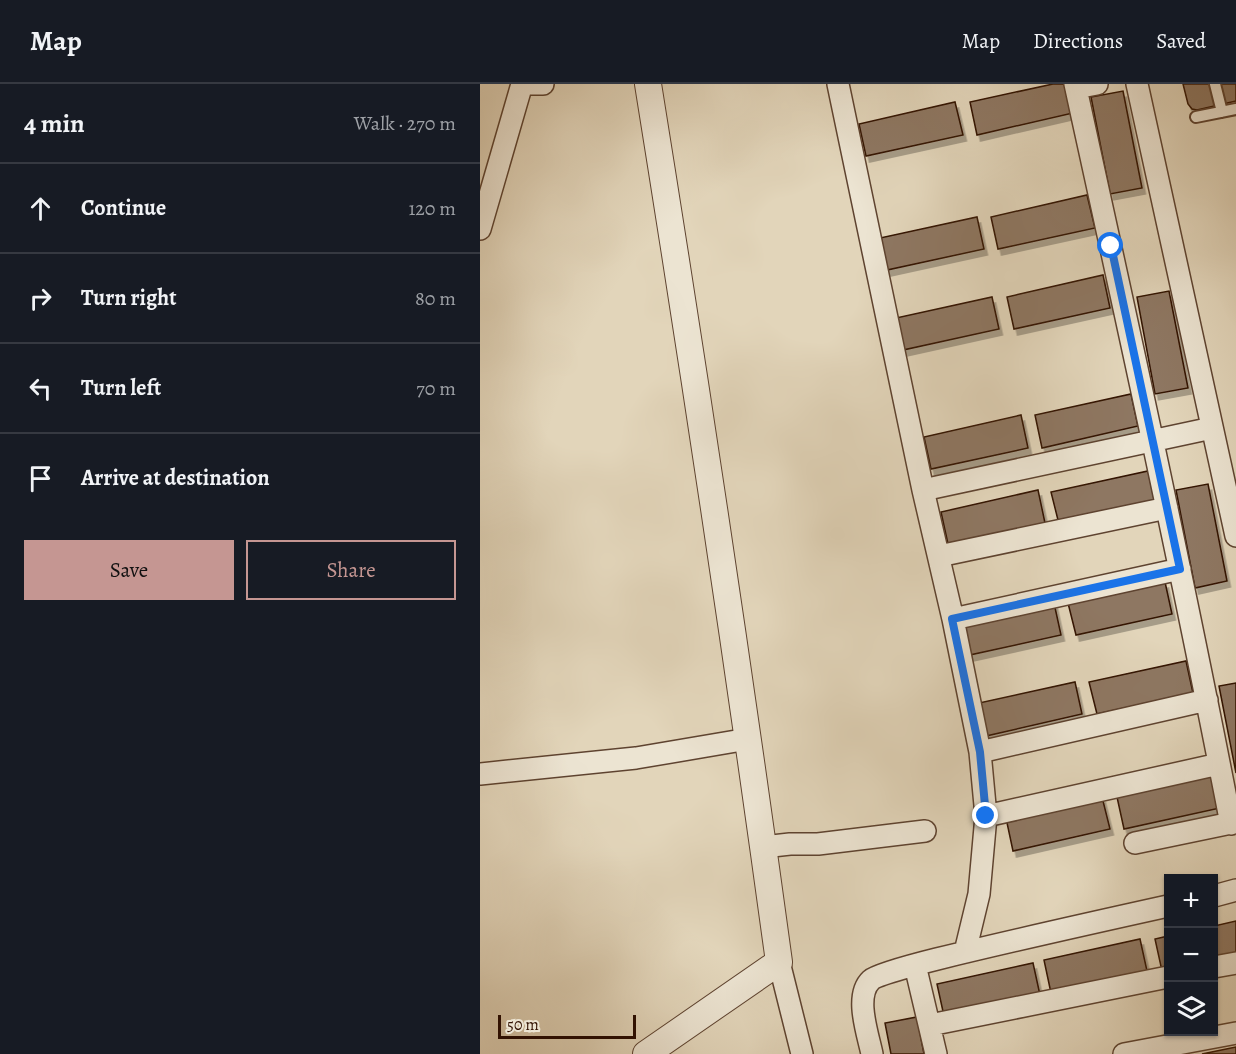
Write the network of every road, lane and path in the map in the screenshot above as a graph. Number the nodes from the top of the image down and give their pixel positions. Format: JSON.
{"nodes":[{"id":1,"x":522,"y":84,"type":"edge"},
{"id":2,"x":530,"y":84,"type":"edge"},
{"id":3,"x":543,"y":84,"type":"edge"},
{"id":4,"x":648,"y":84,"type":"edge"},
{"id":5,"x":838,"y":84,"type":"edge"},
{"id":6,"x":1137,"y":84,"type":"edge"},
{"id":7,"x":1215,"y":84,"type":"edge"},
{"id":8,"x":1083,"y":86,"type":"edge"},
{"id":9,"x":1236,"y":109,"type":"edge"},
{"id":10,"x":1222,"y":112,"type":"junction"},
{"id":11,"x":1196,"y":117,"type":"dead end"},
{"id":12,"x":480,"y":229,"type":"edge"},
{"id":13,"x":1212,"y":428,"type":"junction"},
{"id":14,"x":1153,"y":440,"type":"junction"},
{"id":15,"x":923,"y":490,"type":"junction"},
{"id":16,"x":1167,"y":508,"type":"junction"},
{"id":17,"x":1236,"y":536,"type":"edge"},
{"id":18,"x":939,"y":556,"type":"junction"},
{"id":19,"x":1180,"y":569,"type":"junction"},
{"id":20,"x":952,"y":619,"type":"junction"},
{"id":21,"x":1207,"y":700,"type":"junction"},
{"id":22,"x":748,"y":739,"type":"junction"},
{"id":23,"x":980,"y":752,"type":"junction"},
{"id":24,"x":1220,"y":764,"type":"junction"},
{"id":25,"x":480,"y":774,"type":"edge"},
{"id":26,"x":986,"y":816,"type":"junction"},
{"id":27,"x":1234,"y":823,"type":"edge"},
{"id":28,"x":925,"y":831,"type":"dead end"},
{"id":29,"x":1135,"y":843,"type":"dead end"},
{"id":30,"x":763,"y":847,"type":"junction"},
{"id":31,"x":1236,"y":890,"type":"edge"},
{"id":32,"x":1218,"y":895,"type":"edge"},
{"id":33,"x":1164,"y":907,"type":"edge"},
{"id":34,"x":964,"y":952,"type":"junction"},
{"id":35,"x":779,"y":962,"type":"junction"},
{"id":36,"x":1236,"y":963,"type":"edge"},
{"id":37,"x":915,"y":965,"type":"junction"},
{"id":38,"x":1218,"y":966,"type":"edge"},
{"id":39,"x":1164,"y":978,"type":"edge"},
{"id":40,"x":930,"y":1025,"type":"junction"},
{"id":41,"x":1236,"y":1033,"type":"edge"},
{"id":42,"x":646,"y":1054,"type":"edge"},
{"id":43,"x":802,"y":1054,"type":"edge"},
{"id":44,"x":873,"y":1054,"type":"edge"},
{"id":45,"x":936,"y":1054,"type":"edge"},
{"id":46,"x":1124,"y":1054,"type":"edge"}],
"edges":[{"from":1,"to":12,"type":"street"},
{"from":2,"to":3,"type":"street"},
{"from":4,"to":22,"type":"street"},
{"from":5,"to":15,"type":"street"},
{"from":6,"to":13,"type":"street"},
{"from":7,"to":10,"type":"lane"},
{"from":8,"to":14,"type":"street"},
{"from":9,"to":10,"type":"lane"},
{"from":10,"to":11,"type":"lane"},
{"from":13,"to":14,"type":"street"},
{"from":13,"to":17,"type":"street"},
{"from":14,"to":15,"type":"street"},
{"from":14,"to":16,"type":"street"},
{"from":15,"to":18,"type":"street"},
{"from":16,"to":18,"type":"street"},
{"from":16,"to":19,"type":"street"},
{"from":18,"to":20,"type":"street"},
{"from":19,"to":20,"type":"street"},
{"from":19,"to":21,"type":"street"},
{"from":20,"to":23,"type":"street"},
{"from":21,"to":23,"type":"street"},
{"from":21,"to":24,"type":"street"},
{"from":22,"to":25,"type":"street"},
{"from":22,"to":30,"type":"street"},
{"from":23,"to":26,"type":"street"},
{"from":24,"to":26,"type":"street"},
{"from":24,"to":27,"type":"street"},
{"from":26,"to":34,"type":"street"},
{"from":27,"to":29,"type":"street"},
{"from":28,"to":30,"type":"street"},
{"from":30,"to":35,"type":"street"},
{"from":31,"to":32,"type":"street"},
{"from":33,"to":34,"type":"street"},
{"from":34,"to":37,"type":"street"},
{"from":35,"to":42,"type":"street"},
{"from":35,"to":43,"type":"street"},
{"from":36,"to":38,"type":"street"},
{"from":37,"to":40,"type":"street"},
{"from":37,"to":44,"type":"street"},
{"from":39,"to":40,"type":"street"},
{"from":40,"to":45,"type":"street"},
{"from":41,"to":46,"type":"street"}]}
